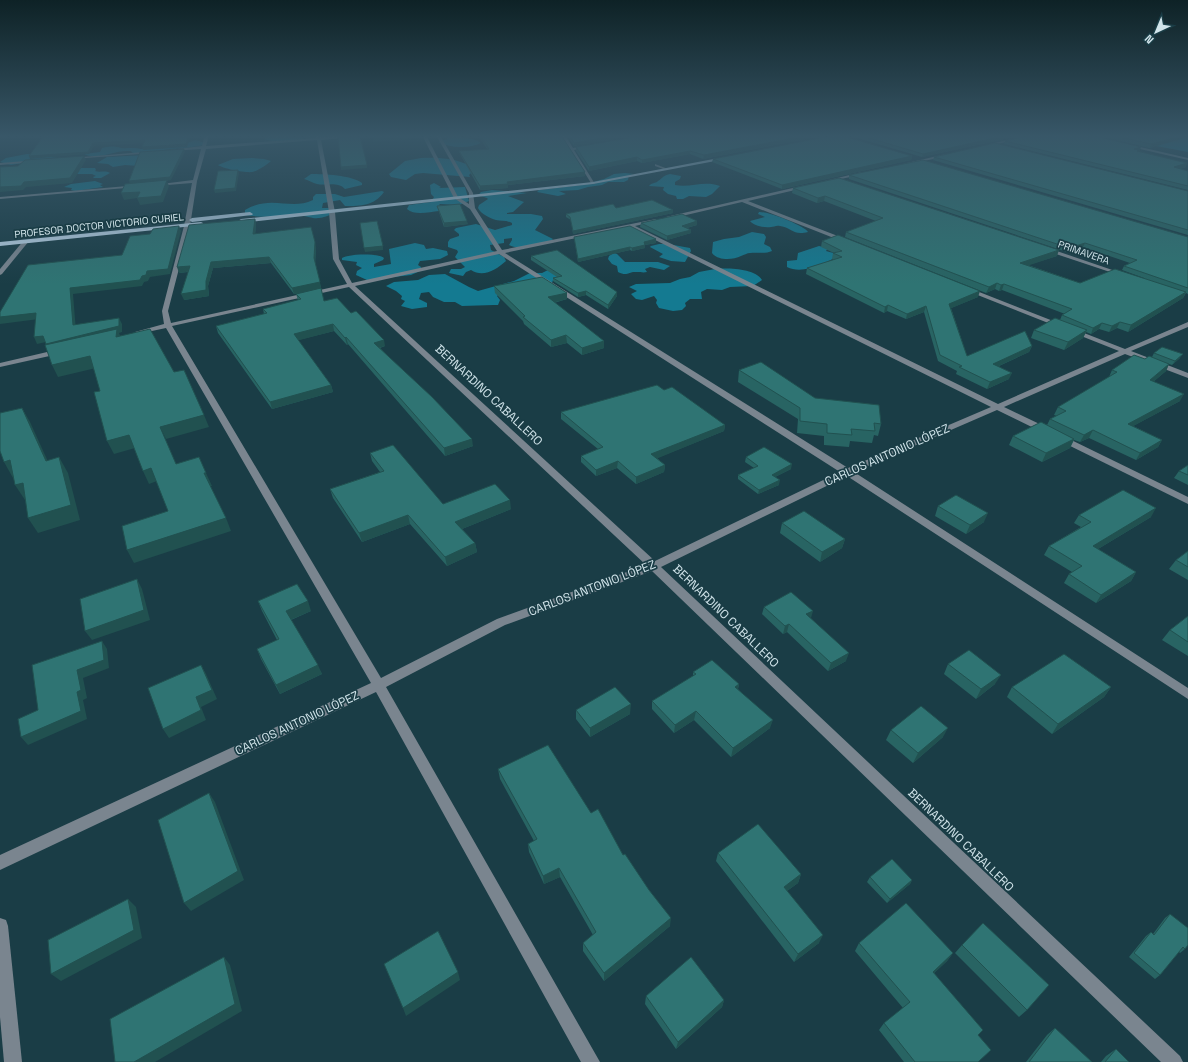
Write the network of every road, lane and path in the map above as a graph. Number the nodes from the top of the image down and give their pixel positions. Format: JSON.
{"nodes":[{"id":1,"x":148,"y":185,"type":"edge"},
{"id":2,"x":153,"y":185,"type":"edge"},
{"id":3,"x":194,"y":185,"type":"edge"},
{"id":4,"x":327,"y":185,"type":"edge"},
{"id":5,"x":448,"y":185,"type":"edge"},
{"id":6,"x":466,"y":185,"type":"edge"},
{"id":7,"x":544,"y":185,"type":"edge"},
{"id":8,"x":577,"y":185,"type":"edge"},
{"id":9,"x":812,"y":185,"type":"edge"},
{"id":10,"x":140,"y":186,"type":"edge"},
{"id":11,"x":472,"y":195,"type":"junction"},
{"id":12,"x":454,"y":196,"type":"junction"},
{"id":13,"x":0,"y":198,"type":"edge"},
{"id":14,"x":742,"y":200,"type":"junction"},
{"id":15,"x":472,"y":208,"type":"junction"},
{"id":16,"x":332,"y":209,"type":"junction"},
{"id":17,"x":187,"y":223,"type":"junction"},
{"id":18,"x":631,"y":226,"type":"junction"},
{"id":19,"x":0,"y":240,"type":"edge"},
{"id":20,"x":26,"y":242,"type":"junction"},
{"id":21,"x":0,"y":244,"type":"edge"},
{"id":22,"x":853,"y":244,"type":"edge"},
{"id":23,"x":1039,"y":246,"type":"edge"},
{"id":24,"x":500,"y":252,"type":"junction"},
{"id":25,"x":0,"y":273,"type":"edge"},
{"id":26,"x":1128,"y":276,"type":"edge"},
{"id":27,"x":351,"y":286,"type":"junction"},
{"id":28,"x":964,"y":287,"type":"edge"},
{"id":29,"x":1188,"y":324,"type":"edge"},
{"id":30,"x":168,"y":325,"type":"junction"},
{"id":31,"x":130,"y":334,"type":"edge"},
{"id":32,"x":69,"y":349,"type":"edge"},
{"id":33,"x":1126,"y":351,"type":"junction"},
{"id":34,"x":0,"y":365,"type":"edge"},
{"id":35,"x":1188,"y":376,"type":"edge"},
{"id":36,"x":998,"y":406,"type":"junction"},
{"id":37,"x":847,"y":472,"type":"junction"},
{"id":38,"x":1188,"y":501,"type":"edge"},
{"id":39,"x":654,"y":566,"type":"junction"},
{"id":40,"x":379,"y":685,"type":"junction"},
{"id":41,"x":1188,"y":694,"type":"edge"},
{"id":42,"x":0,"y":863,"type":"edge"},
{"id":43,"x":0,"y":926,"type":"edge"},
{"id":44,"x":13,"y":1062,"type":"edge"},
{"id":45,"x":592,"y":1062,"type":"edge"},
{"id":46,"x":1174,"y":1062,"type":"edge"}],
"edges":[{"from":1,"to":2,"type":"street"},
{"from":3,"to":17,"type":"street"},
{"from":4,"to":16,"type":"street","name":"BERNARDINO CABALLERO"},
{"from":5,"to":12,"type":"street"},
{"from":6,"to":11,"type":"street"},
{"from":7,"to":11,"type":"main road","name":"PROFESOR DOCTOR VICTORIO CURIEL"},
{"from":8,"to":11,"type":"main road","name":"PROFESOR DOCTOR VICTORIO CURIEL"},
{"from":9,"to":14,"type":"street"},
{"from":10,"to":13,"type":"street"},
{"from":11,"to":12,"type":"main road","name":"PROFESOR DOCTOR VICTORIO CURIEL"},
{"from":11,"to":15,"type":"street"},
{"from":12,"to":15,"type":"street"},
{"from":12,"to":16,"type":"main road","name":"PROFESOR DOCTOR VICTORIO CURIEL"},
{"from":14,"to":18,"type":"street"},
{"from":14,"to":22,"type":"street"},
{"from":15,"to":24,"type":"street"},
{"from":16,"to":17,"type":"main road","name":"PROFESOR DOCTOR VICTORIO CURIEL"},
{"from":16,"to":27,"type":"street","name":"BERNARDINO CABALLERO"},
{"from":17,"to":19,"type":"main road","name":"PROFESOR DOCTOR VICTORIO CURIEL"},
{"from":17,"to":20,"type":"main road","name":"PROFESOR DOCTOR VICTORIO CURIEL"},
{"from":17,"to":30,"type":"street"},
{"from":18,"to":24,"type":"street"},
{"from":18,"to":36,"type":"street"},
{"from":20,"to":21,"type":"main road","name":"PROFESOR DOCTOR VICTORIO CURIEL"},
{"from":20,"to":25,"type":"street"},
{"from":23,"to":26,"type":"street","name":"PRIMAVERA"},
{"from":24,"to":27,"type":"street"},
{"from":24,"to":37,"type":"street"},
{"from":27,"to":30,"type":"street"},
{"from":27,"to":39,"type":"street","name":"BERNARDINO CABALLERO"},
{"from":28,"to":33,"type":"street"},
{"from":29,"to":33,"type":"street","name":"CARLOS ANTONIO LÓPEZ"},
{"from":30,"to":31,"type":"street"},
{"from":30,"to":40,"type":"street"},
{"from":32,"to":34,"type":"street"},
{"from":33,"to":35,"type":"street"},
{"from":33,"to":36,"type":"street","name":"CARLOS ANTONIO LÓPEZ"},
{"from":36,"to":37,"type":"street","name":"CARLOS ANTONIO LÓPEZ"},
{"from":36,"to":38,"type":"street"},
{"from":37,"to":39,"type":"street","name":"CARLOS ANTONIO LÓPEZ"},
{"from":37,"to":41,"type":"street"},
{"from":39,"to":40,"type":"street","name":"CARLOS ANTONIO LÓPEZ"},
{"from":39,"to":46,"type":"street","name":"BERNARDINO CABALLERO"},
{"from":40,"to":42,"type":"street","name":"CARLOS ANTONIO LÓPEZ"},
{"from":40,"to":45,"type":"street"},
{"from":43,"to":44,"type":"street"}]}
